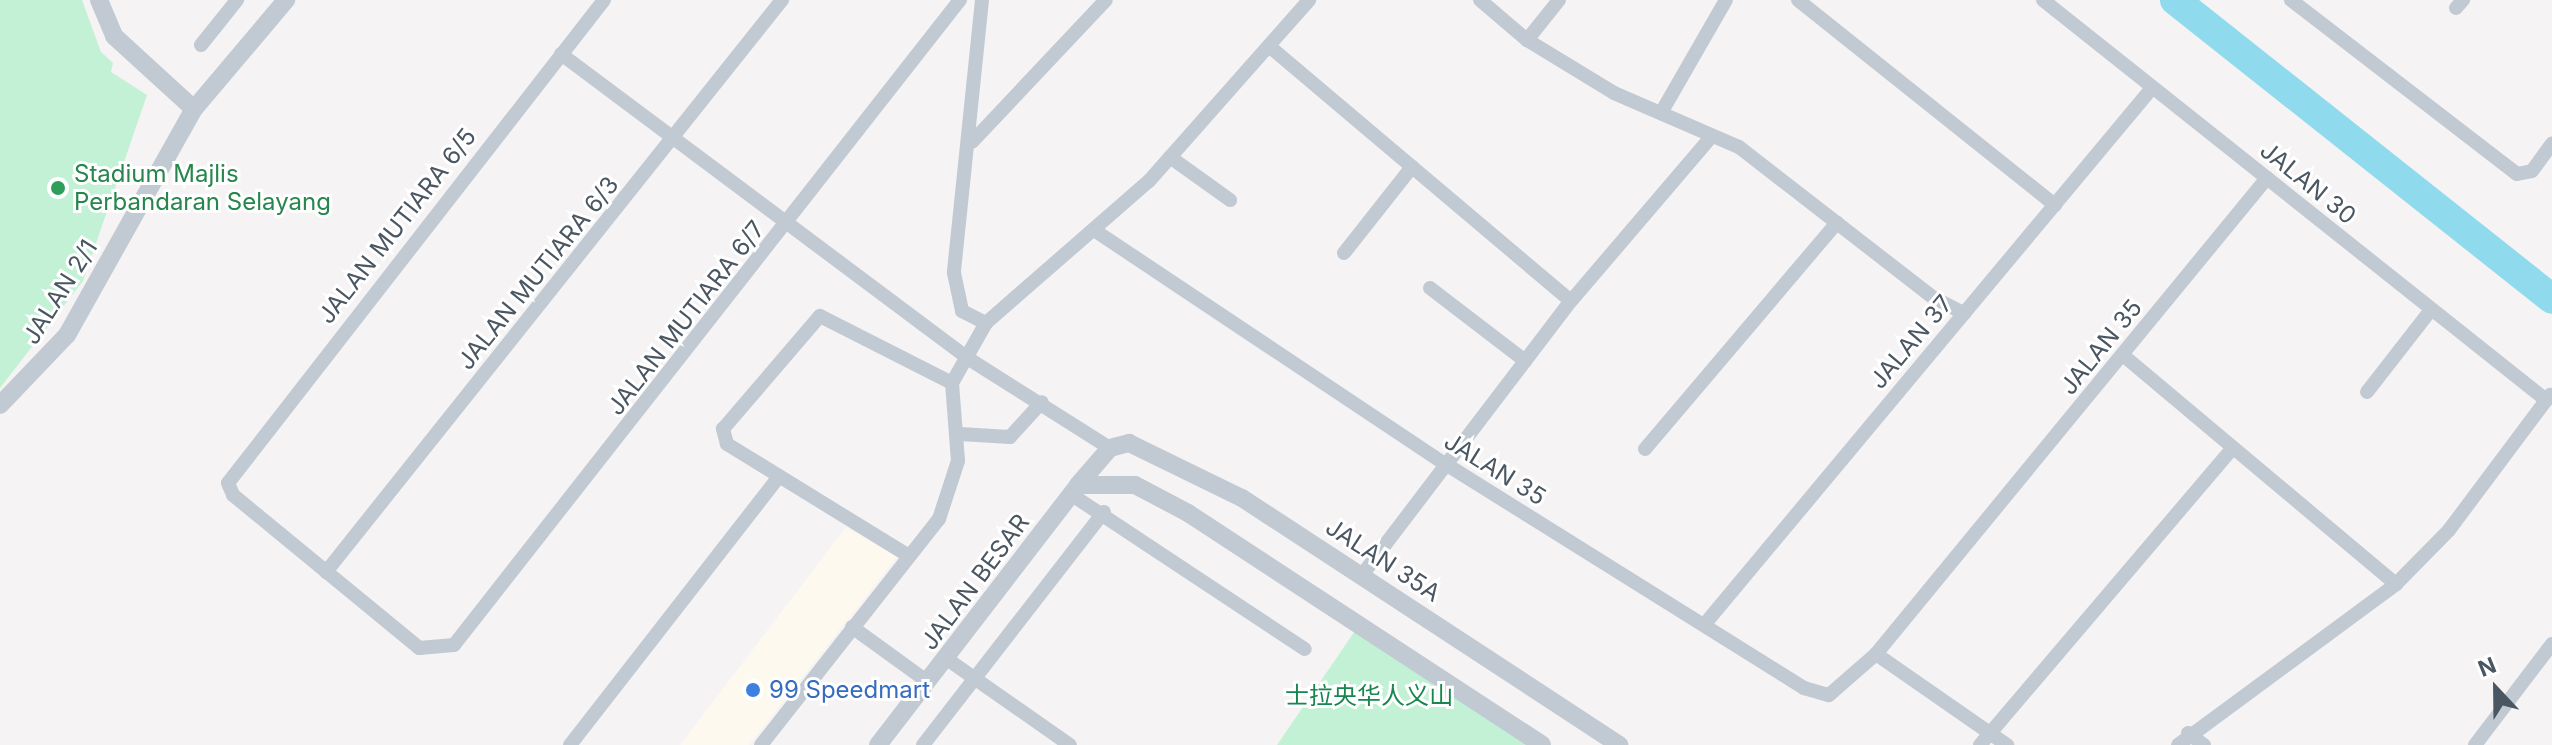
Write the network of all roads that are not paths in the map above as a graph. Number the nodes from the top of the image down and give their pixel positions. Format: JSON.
{"nodes":[{"id":1,"x":99,"y":0,"type":"edge"},
{"id":2,"x":237,"y":0,"type":"edge"},
{"id":3,"x":286,"y":0,"type":"edge"},
{"id":4,"x":604,"y":0,"type":"edge"},
{"id":5,"x":782,"y":0,"type":"edge"},
{"id":6,"x":960,"y":0,"type":"edge"},
{"id":7,"x":982,"y":0,"type":"edge"},
{"id":8,"x":1106,"y":0,"type":"edge"},
{"id":9,"x":1309,"y":0,"type":"edge"},
{"id":10,"x":1480,"y":0,"type":"edge"},
{"id":11,"x":1559,"y":0,"type":"edge"},
{"id":12,"x":1726,"y":0,"type":"edge"},
{"id":13,"x":1798,"y":0,"type":"edge"},
{"id":14,"x":2043,"y":0,"type":"edge"},
{"id":15,"x":2291,"y":0,"type":"edge"},
{"id":16,"x":1527,"y":40,"type":"junction"},
{"id":17,"x":201,"y":45,"type":"dead end"},
{"id":18,"x":1269,"y":46,"type":"junction"},
{"id":19,"x":561,"y":54,"type":"junction"},
{"id":20,"x":2152,"y":88,"type":"junction"},
{"id":21,"x":194,"y":109,"type":"junction"},
{"id":22,"x":1661,"y":113,"type":"junction"},
{"id":23,"x":1712,"y":136,"type":"junction"},
{"id":24,"x":672,"y":142,"type":"junction"},
{"id":25,"x":972,"y":142,"type":"junction"},
{"id":26,"x":2552,"y":143,"type":"edge"},
{"id":27,"x":1170,"y":157,"type":"junction"},
{"id":28,"x":1412,"y":167,"type":"junction"},
{"id":29,"x":2267,"y":178,"type":"junction"},
{"id":30,"x":1230,"y":200,"type":"dead end"},
{"id":31,"x":2055,"y":205,"type":"junction"},
{"id":32,"x":1837,"y":223,"type":"junction"},
{"id":33,"x":786,"y":226,"type":"junction"},
{"id":34,"x":1094,"y":230,"type":"junction"},
{"id":35,"x":1344,"y":253,"type":"dead end"},
{"id":36,"x":1430,"y":288,"type":"dead end"},
{"id":37,"x":1571,"y":301,"type":"junction"},
{"id":38,"x":2430,"y":311,"type":"junction"},
{"id":39,"x":1964,"y":313,"type":"junction"},
{"id":40,"x":986,"y":323,"type":"junction"},
{"id":41,"x":2124,"y":356,"type":"junction"},
{"id":42,"x":969,"y":359,"type":"junction"},
{"id":43,"x":1525,"y":361,"type":"junction"},
{"id":44,"x":952,"y":383,"type":"junction"},
{"id":45,"x":2367,"y":392,"type":"dead end"},
{"id":46,"x":2550,"y":395,"type":"edge"},
{"id":47,"x":1042,"y":402,"type":"junction"},
{"id":48,"x":0,"y":405,"type":"edge"},
{"id":49,"x":960,"y":434,"type":"junction"},
{"id":50,"x":1110,"y":448,"type":"junction"},
{"id":51,"x":2233,"y":448,"type":"junction"},
{"id":52,"x":1645,"y":449,"type":"dead end"},
{"id":53,"x":1444,"y":463,"type":"junction"},
{"id":54,"x":778,"y":478,"type":"junction"},
{"id":55,"x":1075,"y":490,"type":"junction"},
{"id":56,"x":1104,"y":512,"type":"junction"},
{"id":57,"x":909,"y":556,"type":"junction"},
{"id":58,"x":326,"y":572,"type":"junction"},
{"id":59,"x":1362,"y":575,"type":"junction"},
{"id":60,"x":2396,"y":584,"type":"junction"},
{"id":61,"x":1704,"y":625,"type":"junction"},
{"id":62,"x":852,"y":627,"type":"junction"},
{"id":63,"x":2552,"y":644,"type":"edge"},
{"id":64,"x":1305,"y":649,"type":"dead end"},
{"id":65,"x":1876,"y":654,"type":"junction"},
{"id":66,"x":947,"y":659,"type":"junction"},
{"id":67,"x":975,"y":678,"type":"junction"},
{"id":68,"x":928,"y":682,"type":"junction"},
{"id":69,"x":1990,"y":733,"type":"junction"},
{"id":70,"x":2188,"y":733,"type":"junction"},
{"id":71,"x":570,"y":745,"type":"edge"},
{"id":72,"x":761,"y":745,"type":"edge"},
{"id":73,"x":878,"y":745,"type":"edge"},
{"id":74,"x":923,"y":745,"type":"edge"},
{"id":75,"x":1070,"y":745,"type":"edge"},
{"id":76,"x":1542,"y":745,"type":"edge"},
{"id":77,"x":1619,"y":745,"type":"edge"},
{"id":78,"x":1980,"y":745,"type":"edge"},
{"id":79,"x":2007,"y":745,"type":"edge"},
{"id":80,"x":2178,"y":745,"type":"edge"},
{"id":81,"x":2204,"y":745,"type":"edge"},
{"id":82,"x":2475,"y":745,"type":"edge"}],
"edges":[{"from":1,"to":21,"type":"street"},
{"from":2,"to":17,"type":"street"},
{"from":3,"to":21,"type":"street","name":"JALAN 2/1"},
{"from":4,"to":19,"type":"street","name":"JALAN MUTIARA 6/5"},
{"from":5,"to":24,"type":"street","name":"JALAN MUTIARA 6/3"},
{"from":6,"to":33,"type":"street","name":"JALAN MUTIARA 6/7"},
{"from":7,"to":25,"type":"street"},
{"from":8,"to":25,"type":"street"},
{"from":9,"to":18,"type":"street"},
{"from":10,"to":16,"type":"street"},
{"from":11,"to":16,"type":"street"},
{"from":12,"to":22,"type":"street"},
{"from":13,"to":31,"type":"street"},
{"from":14,"to":20,"type":"street","name":"JALAN 30"},
{"from":15,"to":26,"type":"street"},
{"from":16,"to":22,"type":"street"},
{"from":18,"to":27,"type":"street"},
{"from":18,"to":28,"type":"street"},
{"from":19,"to":24,"type":"street"},
{"from":19,"to":58,"type":"street","name":"JALAN MUTIARA 6/5"},
{"from":20,"to":29,"type":"street","name":"JALAN 30"},
{"from":20,"to":31,"type":"street","name":"JALAN 37"},
{"from":21,"to":48,"type":"street","name":"JALAN 2/1"},
{"from":22,"to":23,"type":"street"},
{"from":23,"to":32,"type":"street"},
{"from":23,"to":37,"type":"street"},
{"from":24,"to":33,"type":"street"},
{"from":24,"to":58,"type":"street","name":"JALAN MUTIARA 6/3"},
{"from":25,"to":40,"type":"street"},
{"from":27,"to":30,"type":"street"},
{"from":27,"to":34,"type":"street"},
{"from":28,"to":35,"type":"street"},
{"from":28,"to":37,"type":"street"},
{"from":29,"to":38,"type":"street","name":"JALAN 30"},
{"from":29,"to":41,"type":"street","name":"JALAN 35"},
{"from":31,"to":39,"type":"street","name":"JALAN 37"},
{"from":32,"to":39,"type":"street"},
{"from":32,"to":52,"type":"street"},
{"from":33,"to":42,"type":"street"},
{"from":33,"to":58,"type":"street","name":"JALAN MUTIARA 6/7"},
{"from":34,"to":40,"type":"street"},
{"from":34,"to":53,"type":"street","name":"JALAN 35"},
{"from":36,"to":43,"type":"street"},
{"from":37,"to":43,"type":"street"},
{"from":38,"to":45,"type":"street"},
{"from":38,"to":46,"type":"street","name":"JALAN 30"},
{"from":39,"to":61,"type":"street","name":"JALAN 37"},
{"from":40,"to":42,"type":"street"},
{"from":41,"to":51,"type":"street"},
{"from":41,"to":65,"type":"street","name":"JALAN 35"},
{"from":42,"to":44,"type":"street"},
{"from":42,"to":47,"type":"street"},
{"from":43,"to":53,"type":"street"},
{"from":44,"to":49,"type":"street"},
{"from":44,"to":54,"type":"street"},
{"from":46,"to":60,"type":"street"},
{"from":47,"to":49,"type":"street"},
{"from":47,"to":50,"type":"street"},
{"from":49,"to":57,"type":"street"},
{"from":50,"to":55,"type":"street","name":"JALAN BESAR"},
{"from":50,"to":59,"type":"street","name":"JALAN 35A"},
{"from":51,"to":60,"type":"street"},
{"from":51,"to":69,"type":"street"},
{"from":53,"to":59,"type":"street"},
{"from":53,"to":61,"type":"street","name":"JALAN 35"},
{"from":54,"to":57,"type":"street"},
{"from":54,"to":71,"type":"street"},
{"from":55,"to":56,"type":"street"},
{"from":55,"to":66,"type":"street","name":"JALAN BESAR"},
{"from":55,"to":76,"type":"street"},
{"from":56,"to":64,"type":"street"},
{"from":56,"to":67,"type":"street"},
{"from":57,"to":62,"type":"street"},
{"from":59,"to":77,"type":"street","name":"JALAN 35A"},
{"from":60,"to":70,"type":"street"},
{"from":61,"to":65,"type":"street","name":"JALAN 35"},
{"from":62,"to":68,"type":"street"},
{"from":62,"to":72,"type":"street"},
{"from":63,"to":82,"type":"street"},
{"from":65,"to":69,"type":"street"},
{"from":66,"to":67,"type":"street"},
{"from":66,"to":68,"type":"street","name":"JALAN BESAR"},
{"from":67,"to":74,"type":"street"},
{"from":67,"to":75,"type":"street"},
{"from":68,"to":73,"type":"street","name":"JALAN BESAR"},
{"from":69,"to":78,"type":"street"},
{"from":69,"to":79,"type":"street"},
{"from":70,"to":80,"type":"street"},
{"from":70,"to":81,"type":"street"}]}
